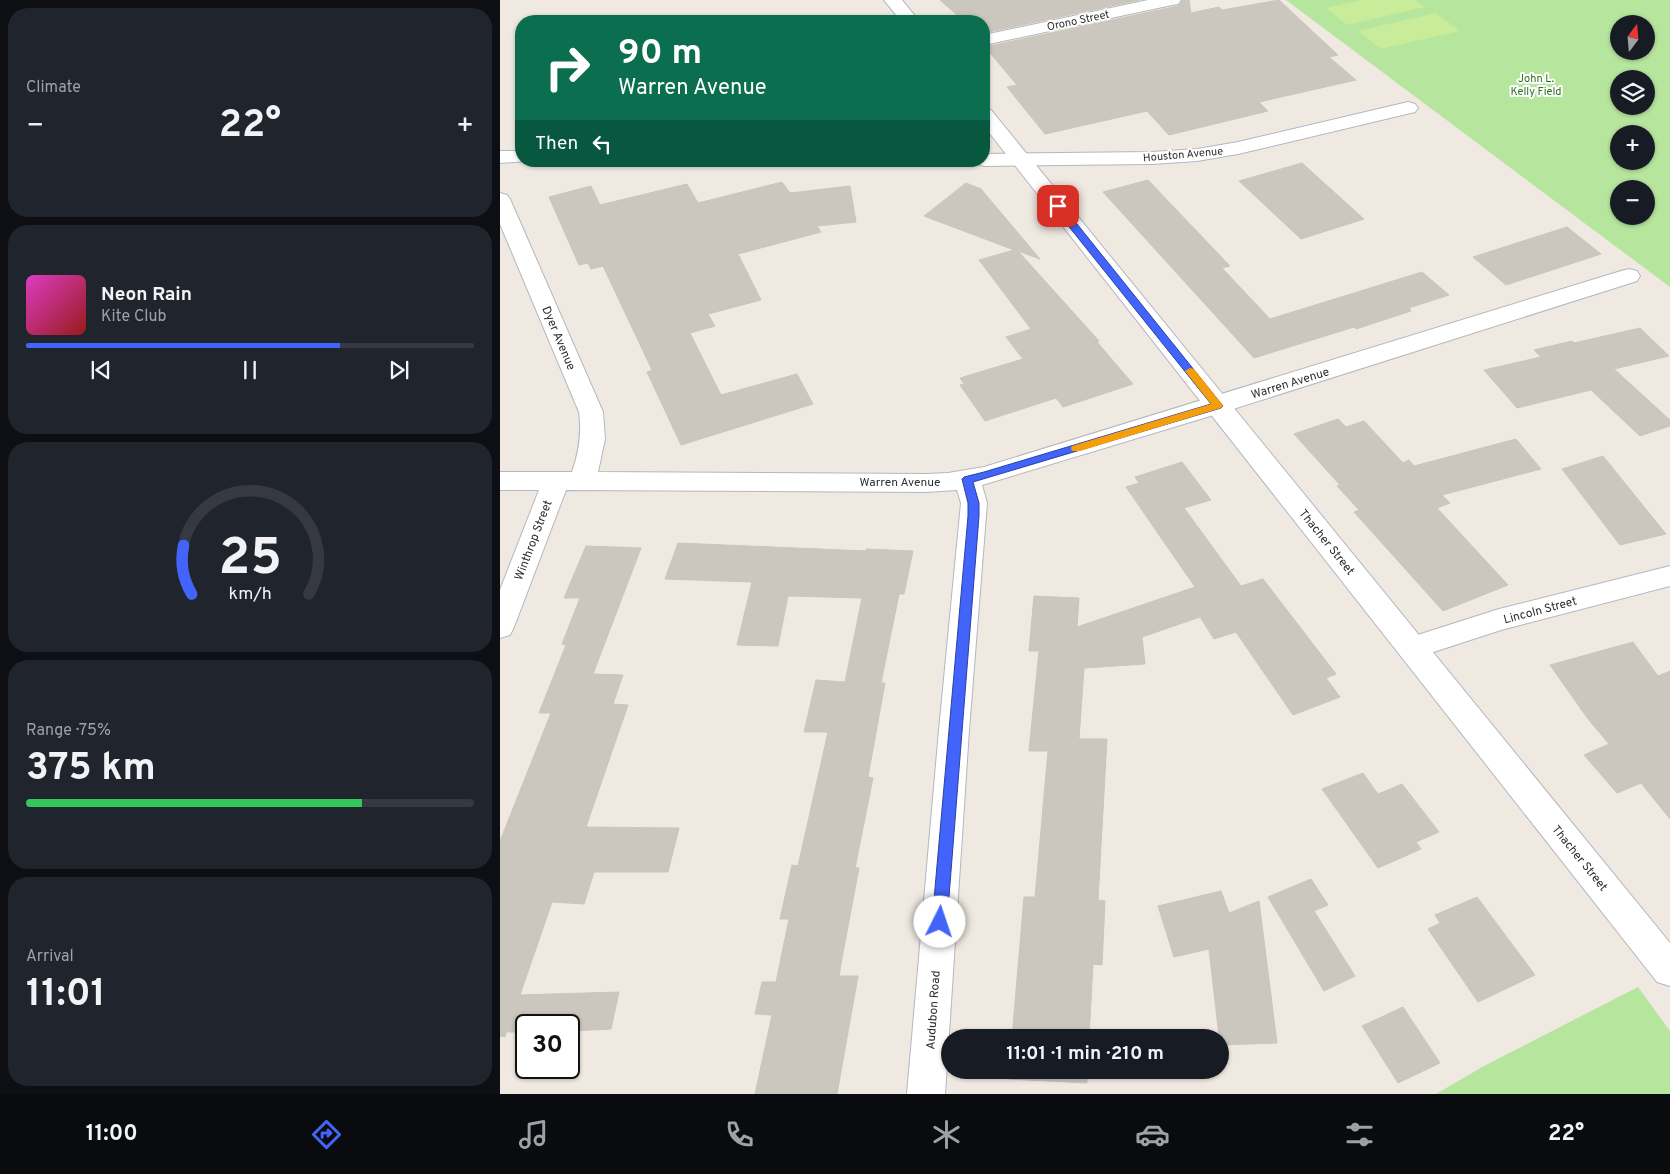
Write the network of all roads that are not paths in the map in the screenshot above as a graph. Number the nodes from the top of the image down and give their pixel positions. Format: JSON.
{"nodes":[{"id":1,"x":893,"y":0,"type":"edge"},
{"id":2,"x":1172,"y":0,"type":"edge"},
{"id":3,"x":905,"y":15,"type":"edge"},
{"id":4,"x":990,"y":39,"type":"edge"},
{"id":5,"x":1408,"y":108,"type":"dead end"},
{"id":6,"x":990,"y":122,"type":"edge"},
{"id":7,"x":500,"y":157,"type":"edge"},
{"id":8,"x":515,"y":157,"type":"edge"},
{"id":9,"x":990,"y":160,"type":"edge"},
{"id":10,"x":1020,"y":160,"type":"junction"},
{"id":11,"x":500,"y":199,"type":"edge"},
{"id":12,"x":1629,"y":276,"type":"dead end"},
{"id":13,"x":1218,"y":406,"type":"junction"},
{"id":14,"x":967,"y":479,"type":"junction"},
{"id":15,"x":500,"y":481,"type":"edge"},
{"id":16,"x":569,"y":481,"type":"junction"},
{"id":17,"x":1670,"y":576,"type":"edge"},
{"id":18,"x":500,"y":628,"type":"edge"},
{"id":19,"x":1412,"y":648,"type":"junction"},
{"id":20,"x":1670,"y":970,"type":"edge"},
{"id":21,"x":926,"y":1094,"type":"edge"}],
"edges":[{"from":1,"to":3,"type":"street"},
{"from":2,"to":4,"type":"street","name":"Orono Street"},
{"from":5,"to":10,"type":"street","name":"Houston Avenue"},
{"from":6,"to":10,"type":"street","name":"Thacher Street"},
{"from":7,"to":8,"type":"street"},
{"from":9,"to":10,"type":"street","name":"Houston Avenue"},
{"from":10,"to":13,"type":"street","name":"Thacher Street"},
{"from":11,"to":16,"type":"street","name":"Dyer Avenue"},
{"from":12,"to":13,"type":"street","name":"Warren Avenue"},
{"from":13,"to":14,"type":"street","name":"Warren Avenue"},
{"from":13,"to":19,"type":"street","name":"Thacher Street"},
{"from":14,"to":16,"type":"street","name":"Warren Avenue"},
{"from":14,"to":21,"type":"street","name":"Audubon Road"},
{"from":15,"to":16,"type":"street","name":"Warren Avenue"},
{"from":16,"to":18,"type":"street","name":"Winthrop Street"},
{"from":17,"to":19,"type":"street","name":"Lincoln Street"},
{"from":19,"to":20,"type":"street","name":"Thacher Street"}]}
